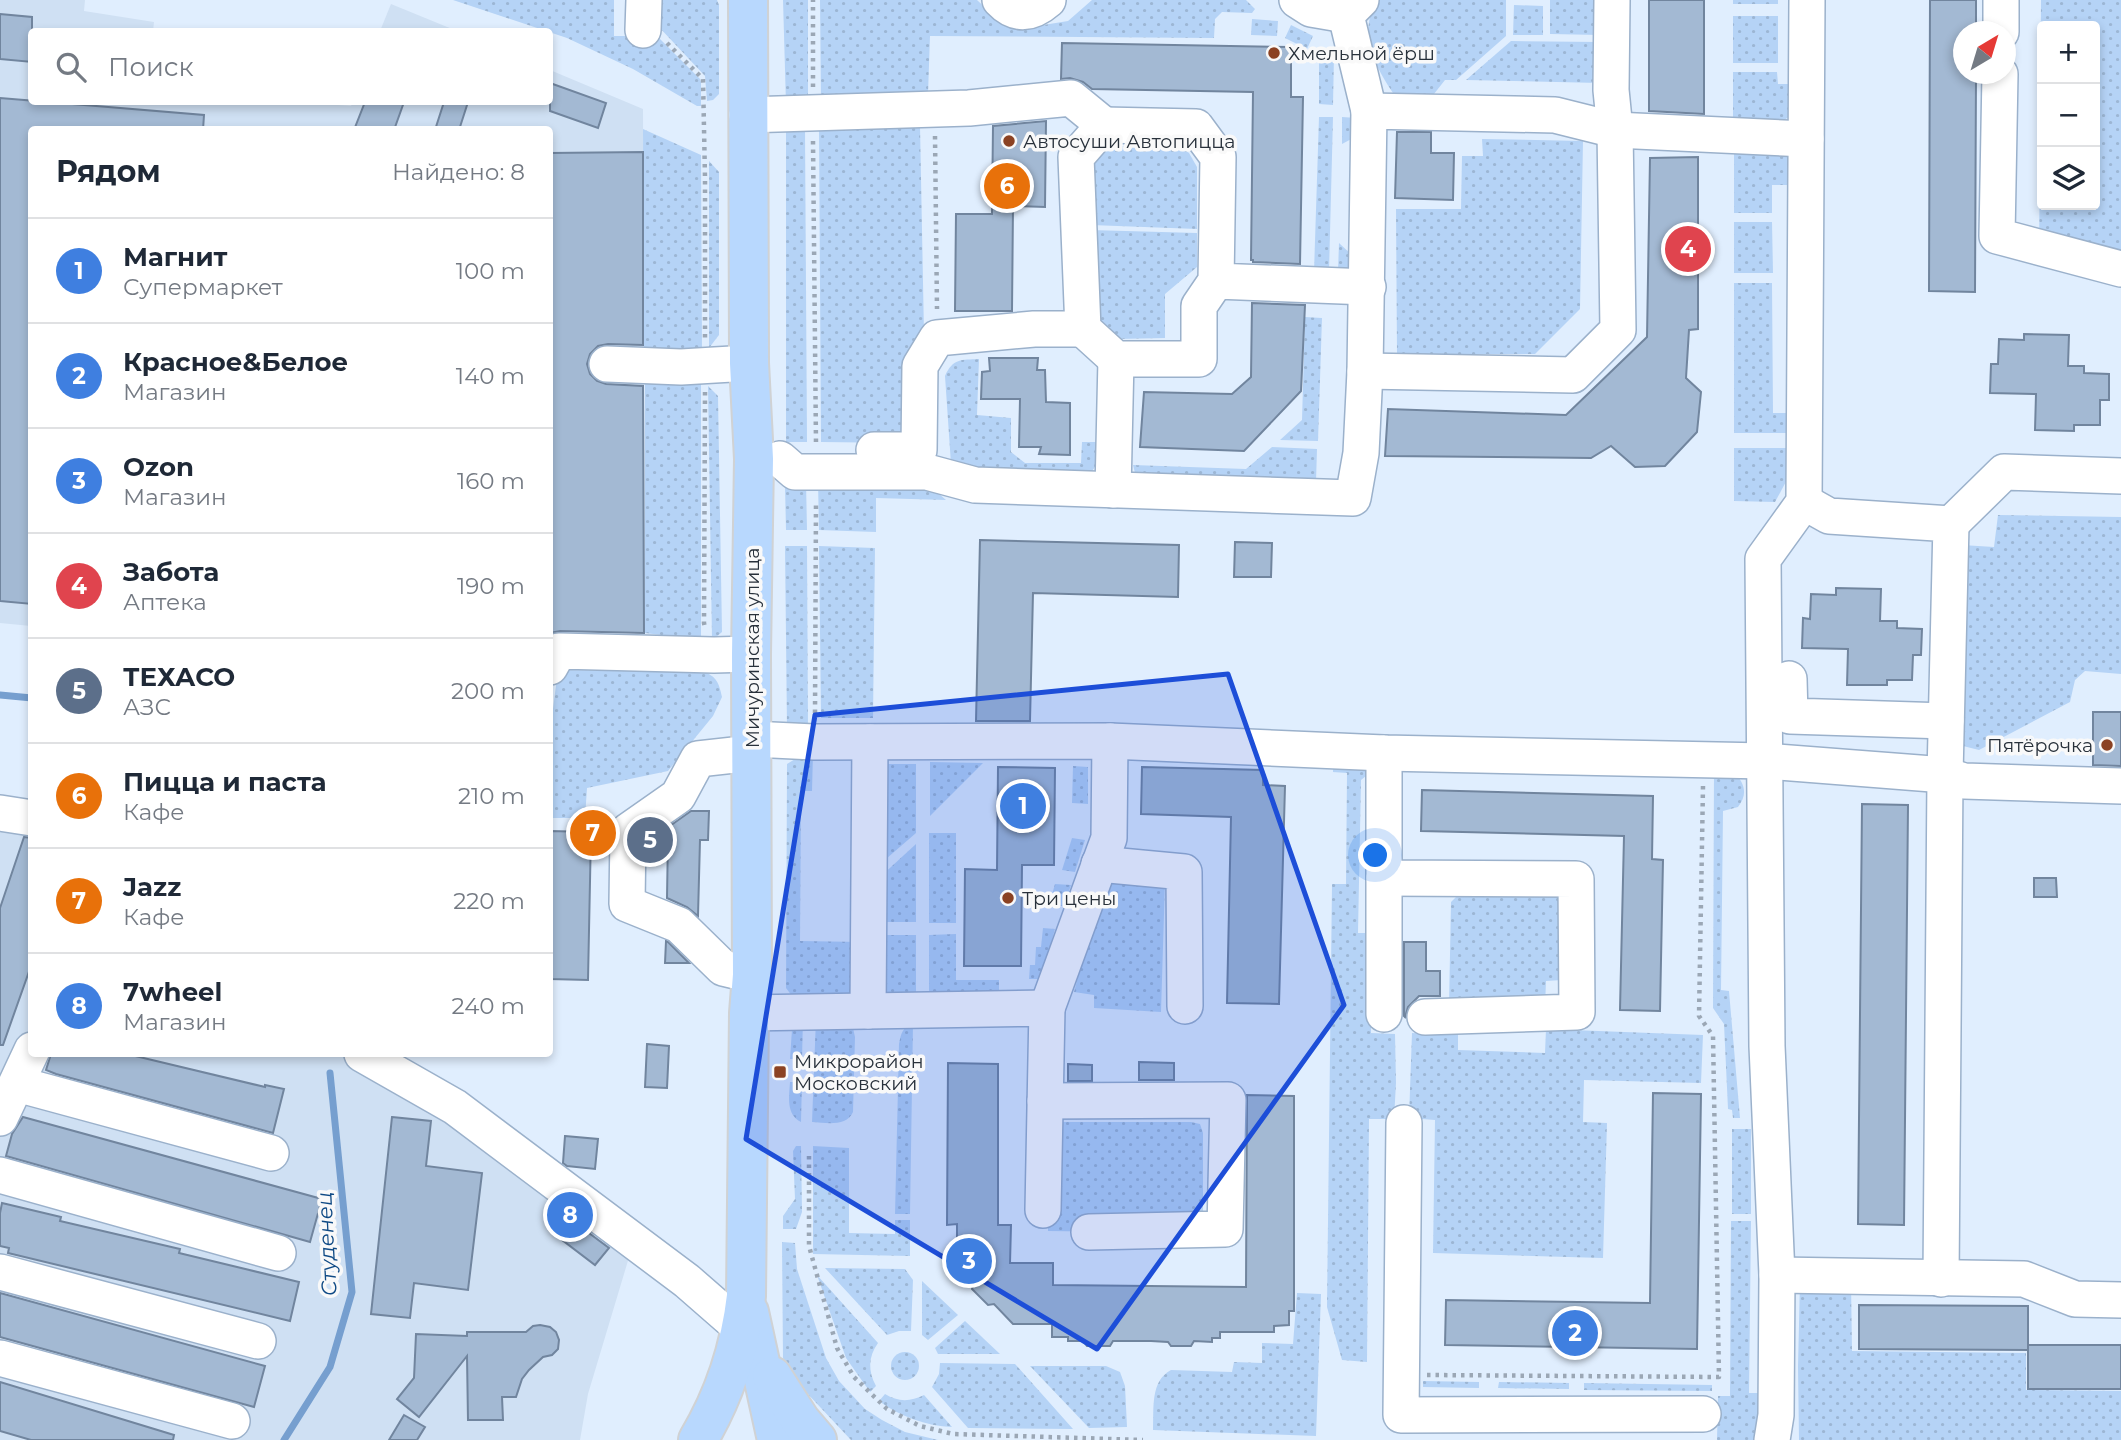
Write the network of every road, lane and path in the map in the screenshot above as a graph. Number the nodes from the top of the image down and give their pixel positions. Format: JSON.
{"nodes":[{"id":1,"x":748,"y":0,"type":"edge"},
{"id":2,"x":813,"y":0,"type":"edge"},
{"id":3,"x":1000,"y":0,"type":"edge"},
{"id":4,"x":1048,"y":0,"type":"edge"},
{"id":5,"x":1297,"y":0,"type":"edge"},
{"id":6,"x":1612,"y":0,"type":"edge"},
{"id":7,"x":1807,"y":0,"type":"edge"},
{"id":8,"x":2001,"y":0,"type":"edge"},
{"id":9,"x":1353,"y":8,"type":"edge"},
{"id":10,"x":2001,"y":21,"type":"edge"},
{"id":11,"x":649,"y":23,"type":"edge"},
{"id":12,"x":2000,"y":84,"type":"edge"},
{"id":13,"x":935,"y":109,"type":"junction"},
{"id":14,"x":1369,"y":111,"type":"junction"},
{"id":15,"x":813,"y":114,"type":"junction"},
{"id":16,"x":747,"y":115,"type":"junction"},
{"id":17,"x":1104,"y":125,"type":"junction"},
{"id":18,"x":1615,"y":130,"type":"junction"},
{"id":19,"x":1806,"y":139,"type":"junction"},
{"id":20,"x":2121,"y":269,"type":"edge"},
{"id":21,"x":1216,"y":281,"type":"junction"},
{"id":22,"x":1367,"y":287,"type":"junction"},
{"id":23,"x":1083,"y":329,"type":"junction"},
{"id":24,"x":937,"y":338,"type":"junction"},
{"id":25,"x":1116,"y":359,"type":"junction"},
{"id":26,"x":748,"y":363,"type":"junction"},
{"id":27,"x":607,"y":365,"type":"dead end"},
{"id":28,"x":705,"y":366,"type":"junction"},
{"id":29,"x":1365,"y":371,"type":"junction"},
{"id":30,"x":767,"y":459,"type":"junction"},
{"id":31,"x":816,"y":461,"type":"junction"},
{"id":32,"x":2121,"y":476,"type":"edge"},
{"id":33,"x":1113,"y":489,"type":"junction"},
{"id":34,"x":1804,"y":502,"type":"junction"},
{"id":35,"x":1951,"y":524,"type":"junction"},
{"id":36,"x":732,"y":654,"type":"junction"},
{"id":37,"x":553,"y":662,"type":"edge"},
{"id":38,"x":1789,"y":678,"type":"dead end"},
{"id":39,"x":1946,"y":721,"type":"junction"},
{"id":40,"x":1110,"y":741,"type":"junction"},
{"id":41,"x":814,"y":742,"type":"junction"},
{"id":42,"x":870,"y":742,"type":"junction"},
{"id":43,"x":752,"y":746,"type":"junction"},
{"id":44,"x":1384,"y":752,"type":"junction"},
{"id":45,"x":1704,"y":760,"type":"junction"},
{"id":46,"x":1765,"y":761,"type":"junction"},
{"id":47,"x":1945,"y":775,"type":"junction"},
{"id":48,"x":2121,"y":786,"type":"edge"},
{"id":49,"x":1099,"y":864,"type":"junction"},
{"id":50,"x":1384,"y":878,"type":"junction"},
{"id":51,"x":752,"y":975,"type":"junction"},
{"id":52,"x":1185,"y":1006,"type":"dead end"},
{"id":53,"x":1047,"y":1008,"type":"junction"},
{"id":54,"x":868,"y":1011,"type":"junction"},
{"id":55,"x":749,"y":1013,"type":"junction"},
{"id":56,"x":1384,"y":1014,"type":"dead end"},
{"id":57,"x":1425,"y":1017,"type":"dead end"},
{"id":58,"x":29,"y":1057,"type":"edge"},
{"id":59,"x":367,"y":1057,"type":"edge"},
{"id":60,"x":17,"y":1084,"type":"junction"},
{"id":61,"x":1045,"y":1101,"type":"junction"},
{"id":62,"x":0,"y":1118,"type":"edge"},
{"id":63,"x":1404,"y":1123,"type":"dead end"},
{"id":64,"x":271,"y":1153,"type":"dead end"},
{"id":65,"x":809,"y":1156,"type":"dead end"},
{"id":66,"x":0,"y":1175,"type":"edge"},
{"id":67,"x":1043,"y":1210,"type":"dead end"},
{"id":68,"x":1089,"y":1232,"type":"dead end"},
{"id":69,"x":278,"y":1253,"type":"dead end"},
{"id":70,"x":0,"y":1272,"type":"edge"},
{"id":71,"x":1777,"y":1275,"type":"junction"},
{"id":72,"x":1941,"y":1279,"type":"junction"},
{"id":73,"x":2121,"y":1300,"type":"edge"},
{"id":74,"x":749,"y":1328,"type":"junction"},
{"id":75,"x":258,"y":1341,"type":"dead end"},
{"id":76,"x":0,"y":1358,"type":"edge"},
{"id":77,"x":1402,"y":1375,"type":"junction"},
{"id":78,"x":1703,"y":1414,"type":"dead end"},
{"id":79,"x":1401,"y":1415,"type":"junction"},
{"id":80,"x":232,"y":1421,"type":"dead end"},
{"id":81,"x":698,"y":1440,"type":"edge"},
{"id":82,"x":777,"y":1440,"type":"edge"},
{"id":83,"x":817,"y":1440,"type":"edge"},
{"id":84,"x":1143,"y":1440,"type":"edge"},
{"id":85,"x":1439,"y":1440,"type":"edge"},
{"id":86,"x":1772,"y":1440,"type":"edge"}],
"edges":[{"from":1,"to":16,"type":"main road","name":"Мичуринская улица"},
{"from":2,"to":15,"type":"path"},
{"from":3,"to":4,"type":"lane"},
{"from":5,"to":9,"type":"lane"},
{"from":6,"to":18,"type":"lane"},
{"from":7,"to":19,"type":"lane"},
{"from":8,"to":10,"type":"lane"},
{"from":9,"to":14,"type":"lane"},
{"from":11,"to":28,"type":"path"},
{"from":12,"to":20,"type":"lane"},
{"from":13,"to":15,"type":"lane"},
{"from":13,"to":17,"type":"lane"},
{"from":13,"to":24,"type":"path"},
{"from":14,"to":18,"type":"lane"},
{"from":14,"to":22,"type":"lane"},
{"from":15,"to":16,"type":"lane"},
{"from":15,"to":31,"type":"path"},
{"from":16,"to":26,"type":"main road","name":"Мичуринская улица"},
{"from":17,"to":21,"type":"lane"},
{"from":17,"to":23,"type":"lane"},
{"from":18,"to":19,"type":"lane"},
{"from":18,"to":29,"type":"lane"},
{"from":19,"to":34,"type":"lane"},
{"from":21,"to":22,"type":"lane"},
{"from":21,"to":25,"type":"lane"},
{"from":22,"to":29,"type":"lane"},
{"from":23,"to":24,"type":"lane"},
{"from":23,"to":25,"type":"lane"},
{"from":24,"to":31,"type":"lane"},
{"from":25,"to":33,"type":"lane"},
{"from":26,"to":28,"type":"lane"},
{"from":26,"to":30,"type":"main road","name":"Мичуринская улица"},
{"from":27,"to":28,"type":"lane"},
{"from":28,"to":36,"type":"path"},
{"from":29,"to":33,"type":"lane"},
{"from":30,"to":31,"type":"lane"},
{"from":30,"to":36,"type":"main road","name":"Мичуринская улица"},
{"from":31,"to":33,"type":"lane"},
{"from":31,"to":41,"type":"path"},
{"from":32,"to":35,"type":"lane"},
{"from":34,"to":35,"type":"lane"},
{"from":34,"to":46,"type":"lane"},
{"from":35,"to":39,"type":"lane"},
{"from":36,"to":37,"type":"lane"},
{"from":36,"to":43,"type":"main road","name":"Мичуринская улица"},
{"from":38,"to":39,"type":"lane"},
{"from":39,"to":47,"type":"lane"},
{"from":40,"to":42,"type":"lane"},
{"from":40,"to":44,"type":"lane"},
{"from":40,"to":49,"type":"lane"},
{"from":41,"to":42,"type":"lane"},
{"from":41,"to":43,"type":"lane"},
{"from":42,"to":54,"type":"lane"},
{"from":43,"to":51,"type":"main road","name":"Мичуринская улица"},
{"from":43,"to":51,"type":"lane"},
{"from":44,"to":45,"type":"lane"},
{"from":44,"to":50,"type":"lane"},
{"from":45,"to":46,"type":"lane"},
{"from":45,"to":77,"type":"path"},
{"from":46,"to":47,"type":"lane"},
{"from":46,"to":71,"type":"lane"},
{"from":47,"to":48,"type":"lane"},
{"from":47,"to":72,"type":"lane"},
{"from":49,"to":52,"type":"lane"},
{"from":49,"to":53,"type":"lane"},
{"from":50,"to":56,"type":"lane"},
{"from":50,"to":57,"type":"lane"},
{"from":51,"to":55,"type":"main road","name":"Мичуринская улица"},
{"from":53,"to":54,"type":"lane"},
{"from":53,"to":61,"type":"lane"},
{"from":54,"to":55,"type":"lane"},
{"from":55,"to":74,"type":"main road","name":"Мичуринская улица"},
{"from":58,"to":60,"type":"lane"},
{"from":59,"to":74,"type":"lane"},
{"from":60,"to":62,"type":"lane"},
{"from":60,"to":64,"type":"lane"},
{"from":61,"to":67,"type":"lane"},
{"from":61,"to":68,"type":"lane"},
{"from":63,"to":77,"type":"lane"},
{"from":65,"to":84,"type":"path"},
{"from":66,"to":69,"type":"lane"},
{"from":70,"to":75,"type":"lane"},
{"from":71,"to":72,"type":"lane"},
{"from":71,"to":86,"type":"lane"},
{"from":72,"to":73,"type":"lane"},
{"from":74,"to":81,"type":"main road","name":"Мичуринская улица"},
{"from":74,"to":82,"type":"main road","name":"Мичуринская улица"},
{"from":74,"to":83,"type":"main road"},
{"from":76,"to":80,"type":"lane"},
{"from":77,"to":79,"type":"lane"},
{"from":78,"to":79,"type":"lane"},
{"from":79,"to":85,"type":"lane"}]}
